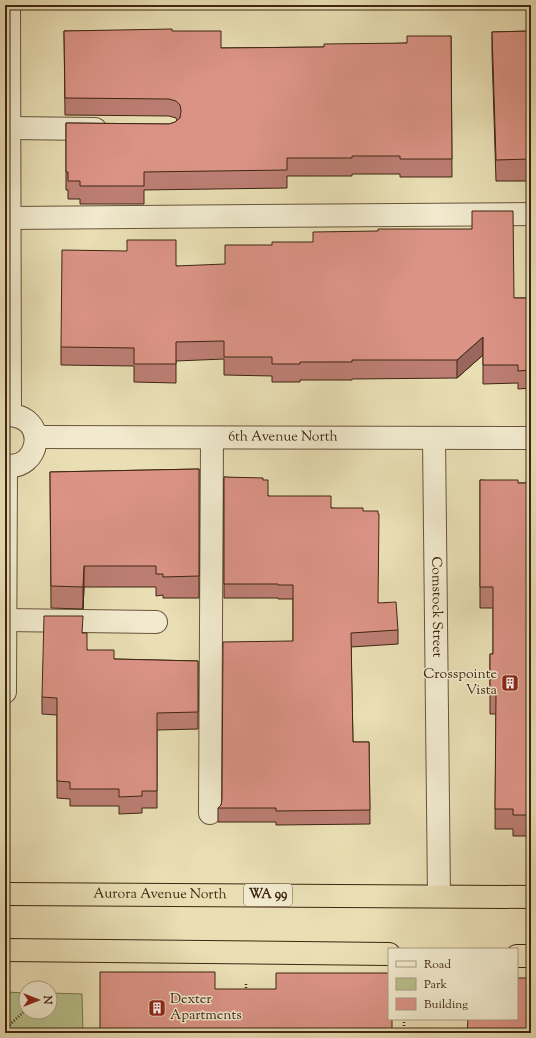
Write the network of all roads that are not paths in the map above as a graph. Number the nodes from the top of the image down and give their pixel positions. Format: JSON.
{"nodes":[{"id":1,"x":9,"y":5,"type":"edge"},
{"id":2,"x":9,"y":128,"type":"junction"},
{"id":3,"x":116,"y":129,"type":"edge"},
{"id":4,"x":531,"y":214,"type":"edge"},
{"id":5,"x":9,"y":218,"type":"junction"},
{"id":6,"x":8,"y":415,"type":"edge"},
{"id":7,"x":36,"y":437,"type":"junction"},
{"id":8,"x":212,"y":438,"type":"junction"},
{"id":9,"x":434,"y":438,"type":"junction"},
{"id":10,"x":531,"y":438,"type":"edge"},
{"id":11,"x":6,"y":465,"type":"edge"},
{"id":12,"x":5,"y":620,"type":"edge"},
{"id":13,"x":156,"y":622,"type":"dead end"},
{"id":14,"x":5,"y":692,"type":"edge"},
{"id":15,"x":210,"y":813,"type":"dead end"},
{"id":16,"x":5,"y":894,"type":"edge"},
{"id":17,"x":439,"y":896,"type":"junction"},
{"id":18,"x":531,"y":897,"type":"edge"},
{"id":19,"x":5,"y":950,"type":"edge"},
{"id":20,"x":388,"y":954,"type":"edge"},
{"id":21,"x":518,"y":956,"type":"edge"},
{"id":22,"x":531,"y":956,"type":"edge"}],
"edges":[{"from":1,"to":2,"type":"street"},
{"from":2,"to":3,"type":"street"},
{"from":2,"to":5,"type":"street"},
{"from":4,"to":5,"type":"street"},
{"from":5,"to":6,"type":"street"},
{"from":6,"to":7,"type":"street"},
{"from":7,"to":8,"type":"street","name":"6th Avenue North"},
{"from":7,"to":11,"type":"street"},
{"from":8,"to":9,"type":"street","name":"6th Avenue North"},
{"from":8,"to":15,"type":"street"},
{"from":9,"to":10,"type":"street","name":"6th Avenue North"},
{"from":9,"to":17,"type":"street","name":"Comstock Street"},
{"from":11,"to":12,"type":"street"},
{"from":12,"to":13,"type":"street"},
{"from":12,"to":14,"type":"street"},
{"from":16,"to":17,"type":"highway","name":"Aurora Avenue North","number":"WA 99"},
{"from":17,"to":18,"type":"highway","name":"Aurora Avenue North","number":"WA 99"},
{"from":19,"to":20,"type":"highway"},
{"from":21,"to":22,"type":"highway"}]}
